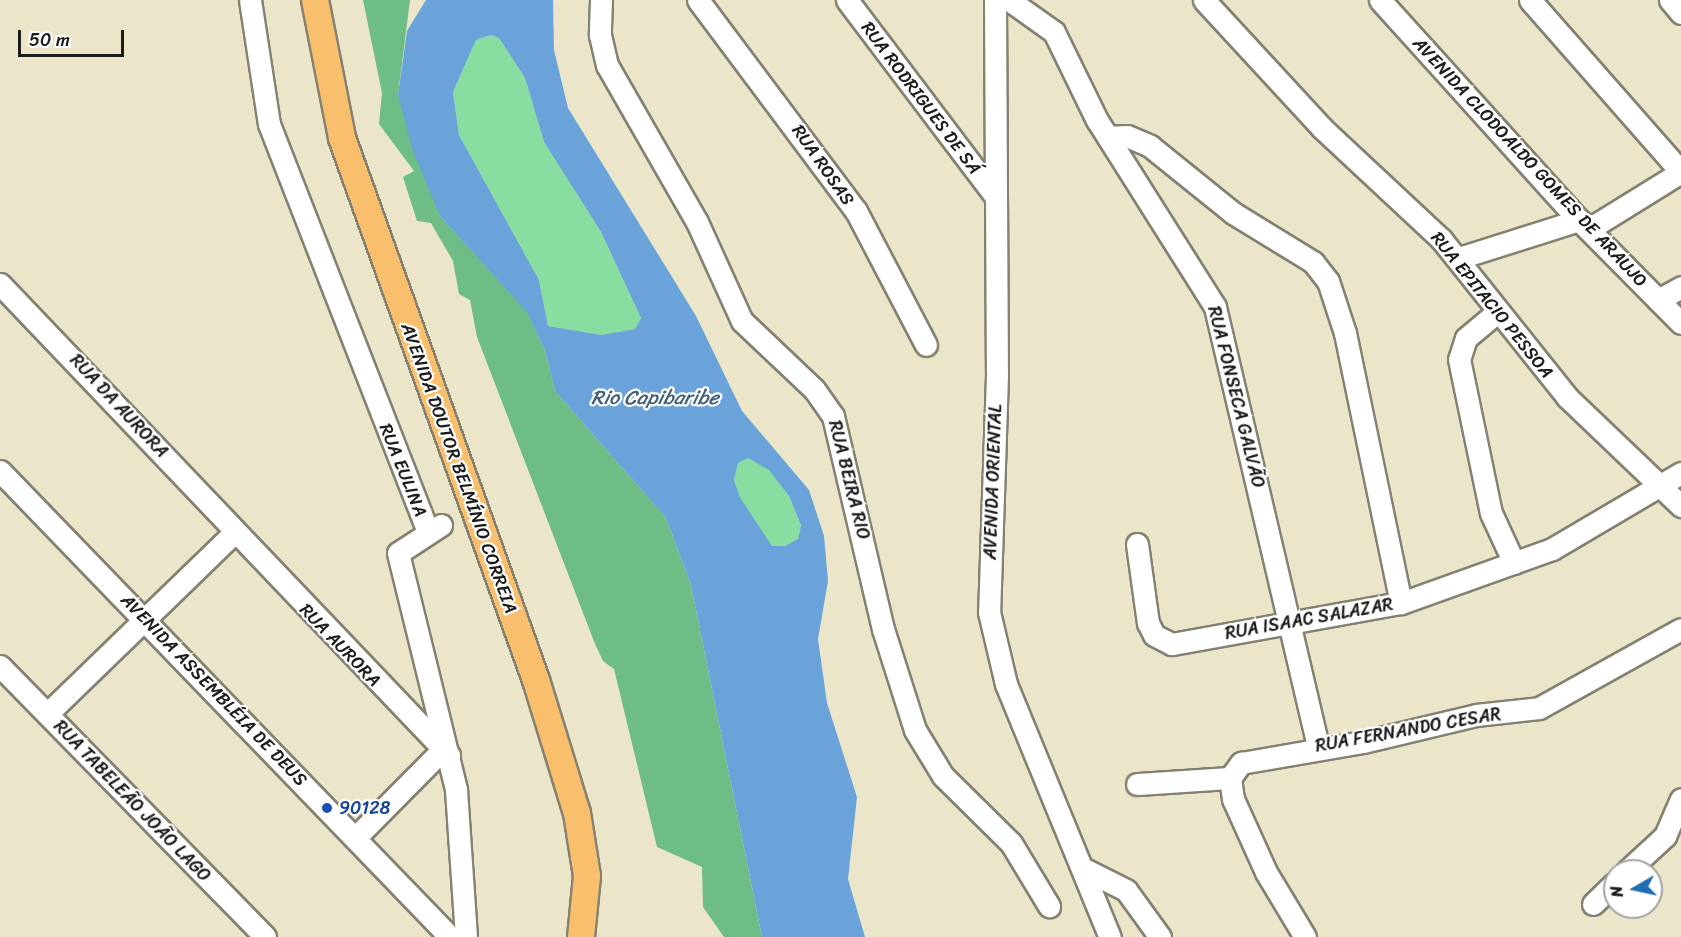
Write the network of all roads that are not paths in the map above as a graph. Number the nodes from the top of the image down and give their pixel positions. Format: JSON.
{"nodes":[{"id":1,"x":250,"y":0,"type":"edge"},
{"id":2,"x":315,"y":0,"type":"edge"},
{"id":3,"x":601,"y":0,"type":"edge"},
{"id":4,"x":698,"y":0,"type":"edge"},
{"id":5,"x":847,"y":0,"type":"edge"},
{"id":6,"x":1204,"y":0,"type":"edge"},
{"id":7,"x":1380,"y":0,"type":"edge"},
{"id":8,"x":1530,"y":0,"type":"edge"},
{"id":9,"x":1670,"y":0,"type":"edge"},
{"id":10,"x":997,"y":1,"type":"edge"},
{"id":11,"x":1681,"y":13,"type":"edge"},
{"id":12,"x":1108,"y":137,"type":"junction"},
{"id":13,"x":1681,"y":172,"type":"edge"},
{"id":14,"x":995,"y":196,"type":"junction"},
{"id":15,"x":1584,"y":224,"type":"junction"},
{"id":16,"x":1459,"y":258,"type":"junction"},
{"id":17,"x":0,"y":284,"type":"edge"},
{"id":18,"x":1681,"y":287,"type":"edge"},
{"id":19,"x":1658,"y":300,"type":"junction"},
{"id":20,"x":1496,"y":313,"type":"junction"},
{"id":21,"x":1681,"y":323,"type":"edge"},
{"id":22,"x":926,"y":345,"type":"dead end"},
{"id":23,"x":0,"y":471,"type":"edge"},
{"id":24,"x":1681,"y":473,"type":"edge"},
{"id":25,"x":1662,"y":486,"type":"junction"},
{"id":26,"x":1681,"y":506,"type":"edge"},
{"id":27,"x":235,"y":532,"type":"junction"},
{"id":28,"x":1137,"y":543,"type":"dead end"},
{"id":29,"x":1514,"y":563,"type":"junction"},
{"id":30,"x":1401,"y":603,"type":"junction"},
{"id":31,"x":147,"y":621,"type":"junction"},
{"id":32,"x":1293,"y":621,"type":"junction"},
{"id":33,"x":1681,"y":629,"type":"edge"},
{"id":34,"x":0,"y":666,"type":"edge"},
{"id":35,"x":47,"y":714,"type":"junction"},
{"id":36,"x":1318,"y":747,"type":"junction"},
{"id":37,"x":446,"y":753,"type":"junction"},
{"id":38,"x":1230,"y":778,"type":"junction"},
{"id":39,"x":1137,"y":784,"type":"dead end"},
{"id":40,"x":1681,"y":799,"type":"edge"},
{"id":41,"x":356,"y":837,"type":"junction"},
{"id":42,"x":1640,"y":859,"type":"edge"},
{"id":43,"x":1086,"y":870,"type":"junction"},
{"id":44,"x":1603,"y":894,"type":"edge"},
{"id":45,"x":1593,"y":904,"type":"dead end"},
{"id":46,"x":1049,"y":906,"type":"dead end"},
{"id":47,"x":265,"y":937,"type":"edge"},
{"id":48,"x":450,"y":937,"type":"edge"},
{"id":49,"x":466,"y":937,"type":"edge"},
{"id":50,"x":581,"y":937,"type":"edge"},
{"id":51,"x":1110,"y":937,"type":"edge"},
{"id":52,"x":1160,"y":937,"type":"edge"},
{"id":53,"x":1305,"y":937,"type":"edge"}],
"edges":[{"from":1,"to":37,"type":"street","name":"RUA EULINA"},
{"from":2,"to":50,"type":"main road","name":"AVENIDA DOUTOR BELMÍNIO CORREIA"},
{"from":3,"to":46,"type":"street","name":"RUA BEIRA RIO"},
{"from":4,"to":22,"type":"street","name":"RUA ROSAS"},
{"from":5,"to":14,"type":"street","name":"RUA RODRIGUES DE SÁ"},
{"from":6,"to":16,"type":"street","name":"RUA EPITACIO PESSOA"},
{"from":7,"to":15,"type":"street","name":"AVENIDA CLODOALDO GOMES DE ARAUJO"},
{"from":8,"to":13,"type":"street"},
{"from":9,"to":11,"type":"street"},
{"from":10,"to":12,"type":"street","name":"RUA FONSECA GALVÃO"},
{"from":10,"to":14,"type":"street","name":"AVENIDA ORIENTAL"},
{"from":12,"to":30,"type":"street"},
{"from":12,"to":32,"type":"street","name":"RUA FONSECA GALVÃO"},
{"from":13,"to":15,"type":"street"},
{"from":14,"to":43,"type":"street","name":"AVENIDA ORIENTAL"},
{"from":15,"to":16,"type":"street"},
{"from":15,"to":19,"type":"street","name":"AVENIDA CLODOALDO GOMES DE ARAUJO"},
{"from":16,"to":20,"type":"street","name":"RUA EPITACIO PESSOA"},
{"from":17,"to":27,"type":"street","name":"RUA DA AURORA"},
{"from":18,"to":19,"type":"street"},
{"from":19,"to":21,"type":"street","name":"AVENIDA CLODOALDO GOMES DE ARAUJO"},
{"from":20,"to":25,"type":"street","name":"RUA EPITACIO PESSOA"},
{"from":20,"to":29,"type":"street"},
{"from":23,"to":31,"type":"street","name":"AVENIDA ASSEMBLÉIA DE DEUS"},
{"from":24,"to":25,"type":"street","name":"RUA ISAAC SALAZAR"},
{"from":25,"to":26,"type":"street","name":"RUA EPITACIO PESSOA"},
{"from":25,"to":29,"type":"street","name":"RUA ISAAC SALAZAR"},
{"from":27,"to":31,"type":"street"},
{"from":27,"to":37,"type":"street","name":"RUA AURORA"},
{"from":28,"to":32,"type":"street","name":"RUA ISAAC SALAZAR"},
{"from":29,"to":30,"type":"street","name":"RUA ISAAC SALAZAR"},
{"from":30,"to":32,"type":"street","name":"RUA ISAAC SALAZAR"},
{"from":31,"to":35,"type":"street"},
{"from":31,"to":41,"type":"street","name":"AVENIDA ASSEMBLÉIA DE DEUS"},
{"from":32,"to":36,"type":"street","name":"RUA FONSECA GALVÃO"},
{"from":33,"to":36,"type":"street","name":"RUA FERNANDO CESAR"},
{"from":34,"to":35,"type":"street","name":"RUA TABELEÃO JOÃO LAGO"},
{"from":35,"to":47,"type":"street","name":"RUA TABELEÃO JOÃO LAGO"},
{"from":36,"to":38,"type":"street","name":"RUA FERNANDO CESAR"},
{"from":37,"to":41,"type":"street"},
{"from":37,"to":49,"type":"street","name":"RUA EULINA"},
{"from":38,"to":39,"type":"street"},
{"from":38,"to":53,"type":"street"},
{"from":40,"to":42,"type":"street"},
{"from":41,"to":48,"type":"street","name":"AVENIDA ASSEMBLÉIA DE DEUS"},
{"from":43,"to":51,"type":"street","name":"AVENIDA ORIENTAL"},
{"from":43,"to":52,"type":"street"},
{"from":44,"to":45,"type":"street"}]}
